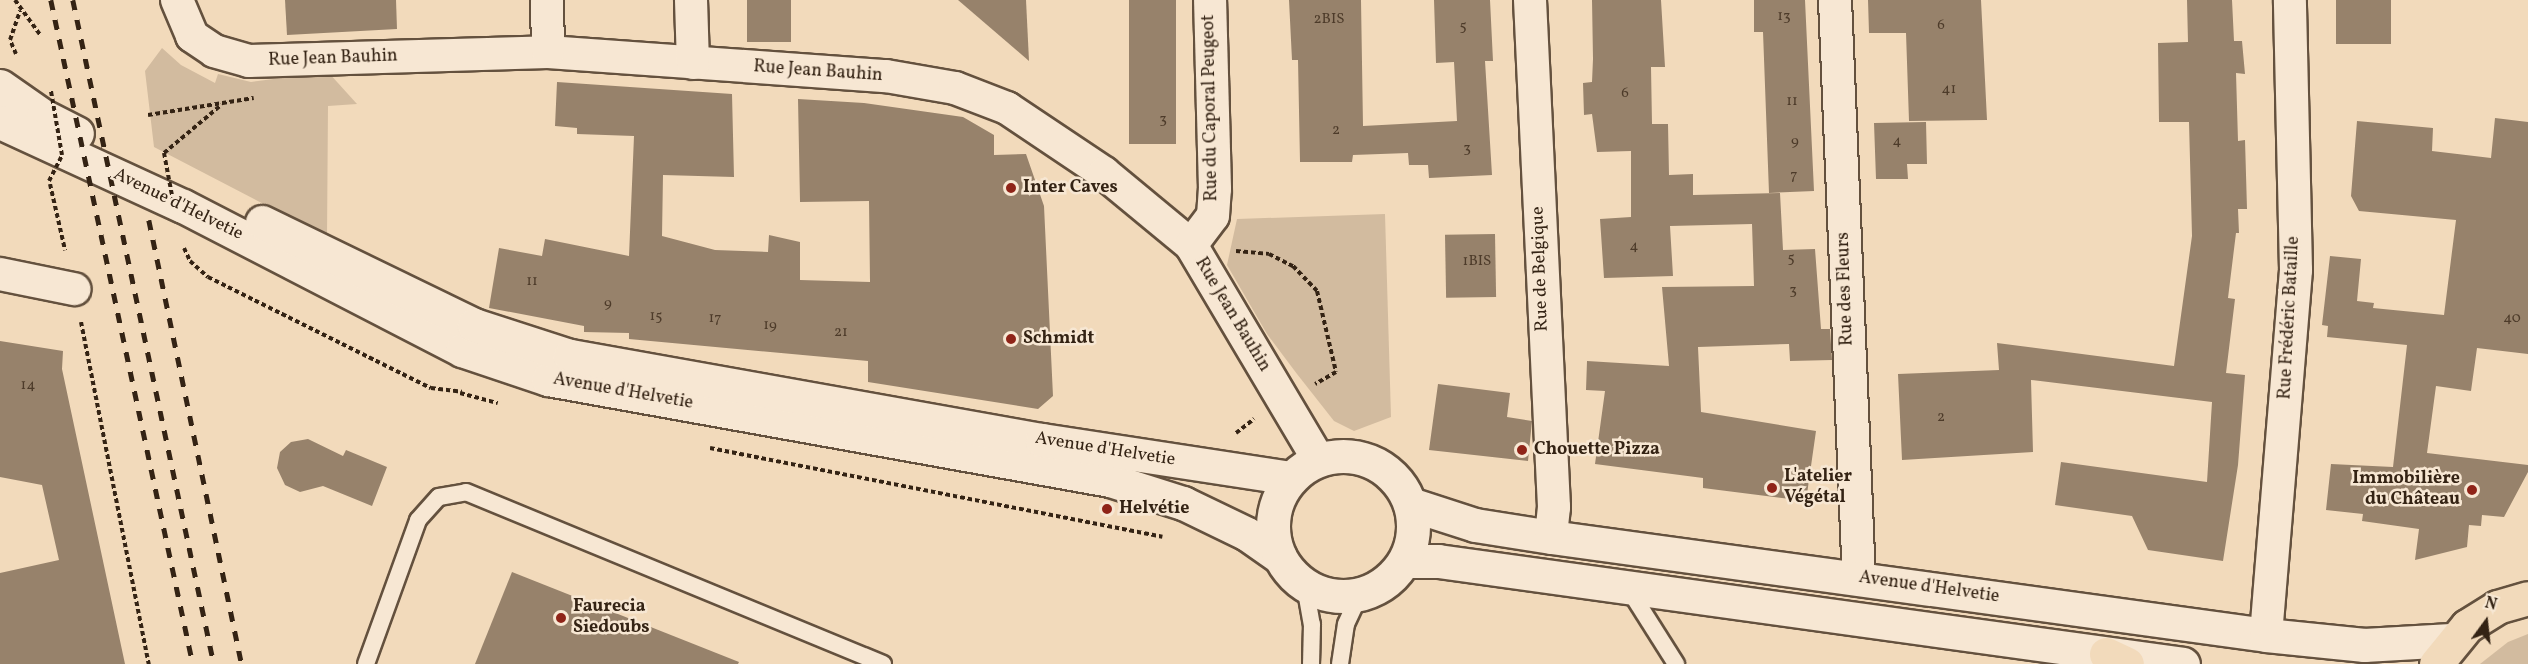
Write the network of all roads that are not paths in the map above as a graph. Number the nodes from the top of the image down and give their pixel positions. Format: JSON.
{"nodes":[{"id":1,"x":177,"y":0,"type":"edge"},
{"id":2,"x":547,"y":0,"type":"edge"},
{"id":3,"x":691,"y":0,"type":"edge"},
{"id":4,"x":1210,"y":0,"type":"edge"},
{"id":5,"x":1530,"y":0,"type":"edge"},
{"id":6,"x":1835,"y":0,"type":"edge"},
{"id":7,"x":2290,"y":0,"type":"edge"},
{"id":8,"x":548,"y":52,"type":"junction"},
{"id":9,"x":693,"y":63,"type":"junction"},
{"id":10,"x":0,"y":86,"type":"edge"},
{"id":11,"x":0,"y":122,"type":"edge"},
{"id":12,"x":1191,"y":245,"type":"junction"},
{"id":13,"x":0,"y":274,"type":"edge"},
{"id":14,"x":74,"y":289,"type":"road end"},
{"id":15,"x":1318,"y":459,"type":"junction"},
{"id":16,"x":1289,"y":478,"type":"junction"},
{"id":17,"x":1410,"y":504,"type":"junction"},
{"id":18,"x":1551,"y":537,"type":"junction"},
{"id":19,"x":1280,"y":557,"type":"junction"},
{"id":20,"x":1405,"y":561,"type":"junction"},
{"id":21,"x":1859,"y":579,"type":"junction"},
{"id":22,"x":1305,"y":585,"type":"junction"},
{"id":23,"x":1627,"y":587,"type":"junction"},
{"id":24,"x":1360,"y":594,"type":"junction"},
{"id":25,"x":2528,"y":598,"type":"edge"},
{"id":26,"x":2266,"y":635,"type":"junction"},
{"id":27,"x":2444,"y":652,"type":"edge"},
{"id":28,"x":2117,"y":659,"type":"edge"},
{"id":29,"x":366,"y":664,"type":"edge"},
{"id":30,"x":883,"y":664,"type":"edge"},
{"id":31,"x":1311,"y":664,"type":"edge"},
{"id":32,"x":1340,"y":664,"type":"edge"},
{"id":33,"x":1676,"y":664,"type":"edge"},
{"id":34,"x":2183,"y":664,"type":"edge"}],
"edges":[{"from":1,"to":8,"type":"street","name":"Rue Jean Bauhin"},
{"from":2,"to":8,"type":"street"},
{"from":3,"to":9,"type":"street"},
{"from":4,"to":12,"type":"street","name":"Rue du Caporal Peugeot"},
{"from":5,"to":18,"type":"street","name":"Rue de Belgique"},
{"from":6,"to":21,"type":"street","name":"Rue des Fleurs"},
{"from":7,"to":26,"type":"street","name":"Rue Frédéric Bataille"},
{"from":8,"to":9,"type":"street","name":"Rue Jean Bauhin"},
{"from":9,"to":12,"type":"street","name":"Rue Jean Bauhin"},
{"from":10,"to":16,"type":"main road","name":"Avenue d'Helvetie"},
{"from":11,"to":19,"type":"main road","name":"Avenue d'Helvetie"},
{"from":12,"to":15,"type":"street","name":"Rue Jean Bauhin"},
{"from":13,"to":14,"type":"street"},
{"from":15,"to":16,"type":"main road"},
{"from":15,"to":17,"type":"main road"},
{"from":16,"to":19,"type":"main road"},
{"from":17,"to":18,"type":"main road","name":"Avenue d'Helvetie"},
{"from":17,"to":20,"type":"main road"},
{"from":18,"to":21,"type":"main road","name":"Avenue d'Helvetie"},
{"from":19,"to":22,"type":"main road"},
{"from":20,"to":23,"type":"main road"},
{"from":20,"to":24,"type":"main road"},
{"from":21,"to":26,"type":"main road","name":"Avenue d'Helvetie"},
{"from":22,"to":24,"type":"main road"},
{"from":22,"to":31,"type":"lane"},
{"from":23,"to":28,"type":"main road"},
{"from":23,"to":33,"type":"lane"},
{"from":24,"to":32,"type":"lane"},
{"from":25,"to":27,"type":"main road"},
{"from":26,"to":27,"type":"main road","name":"Avenue d'Helvetie"},
{"from":28,"to":34,"type":"main road"},
{"from":29,"to":30,"type":"lane"}]}
